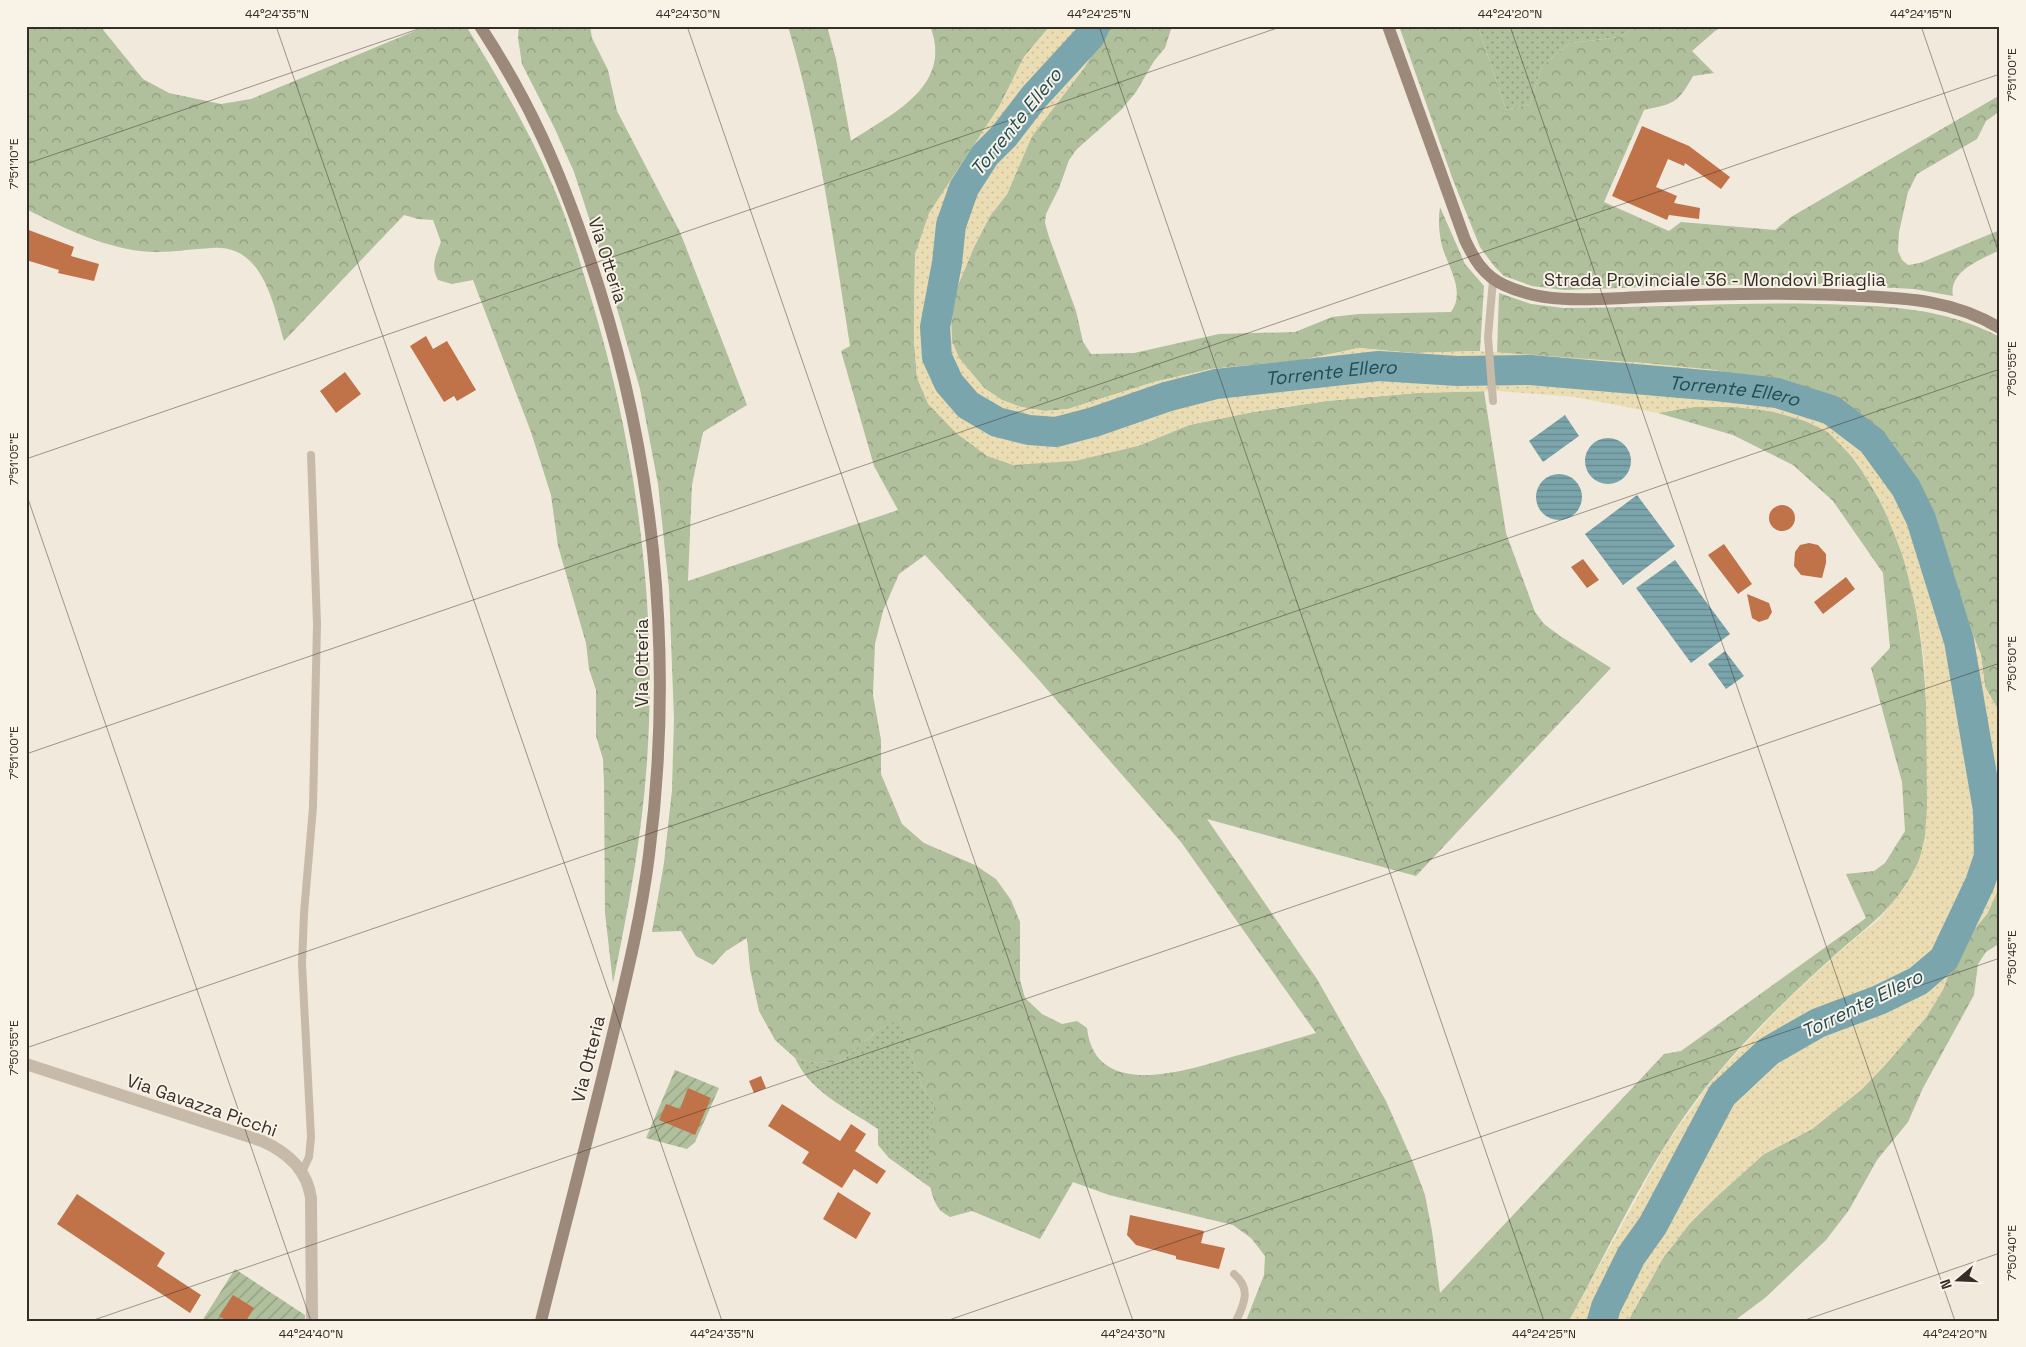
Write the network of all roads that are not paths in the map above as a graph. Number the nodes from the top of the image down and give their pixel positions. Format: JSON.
{"nodes":[{"id":1,"x":480,"y":26,"type":"edge"},
{"id":2,"x":1388,"y":26,"type":"edge"},
{"id":3,"x":1493,"y":280,"type":"junction"},
{"id":4,"x":2000,"y":328,"type":"edge"},
{"id":5,"x":1493,"y":401,"type":"dead end"},
{"id":6,"x":311,"y":455,"type":"dead end"},
{"id":7,"x":26,"y":1064,"type":"edge"},
{"id":8,"x":302,"y":1172,"type":"junction"},
{"id":9,"x":1234,"y":1274,"type":"dead end"},
{"id":10,"x":312,"y":1321,"type":"edge"},
{"id":11,"x":541,"y":1321,"type":"edge"},
{"id":12,"x":1236,"y":1321,"type":"edge"}],
"edges":[{"from":1,"to":11,"type":"main road","name":"Via Otteria"},
{"from":2,"to":3,"type":"main road","name":"Strada Provinciale 36 - Mondovì Briaglia"},
{"from":3,"to":4,"type":"main road","name":"Strada Provinciale 36 - Mondovì Briaglia"},
{"from":3,"to":5,"type":"lane"},
{"from":6,"to":8,"type":"lane"},
{"from":7,"to":8,"type":"street","name":"Via Gavazza Picchi"},
{"from":8,"to":10,"type":"street","name":"Via Gavazza Picchi"},
{"from":9,"to":12,"type":"lane"}]}
